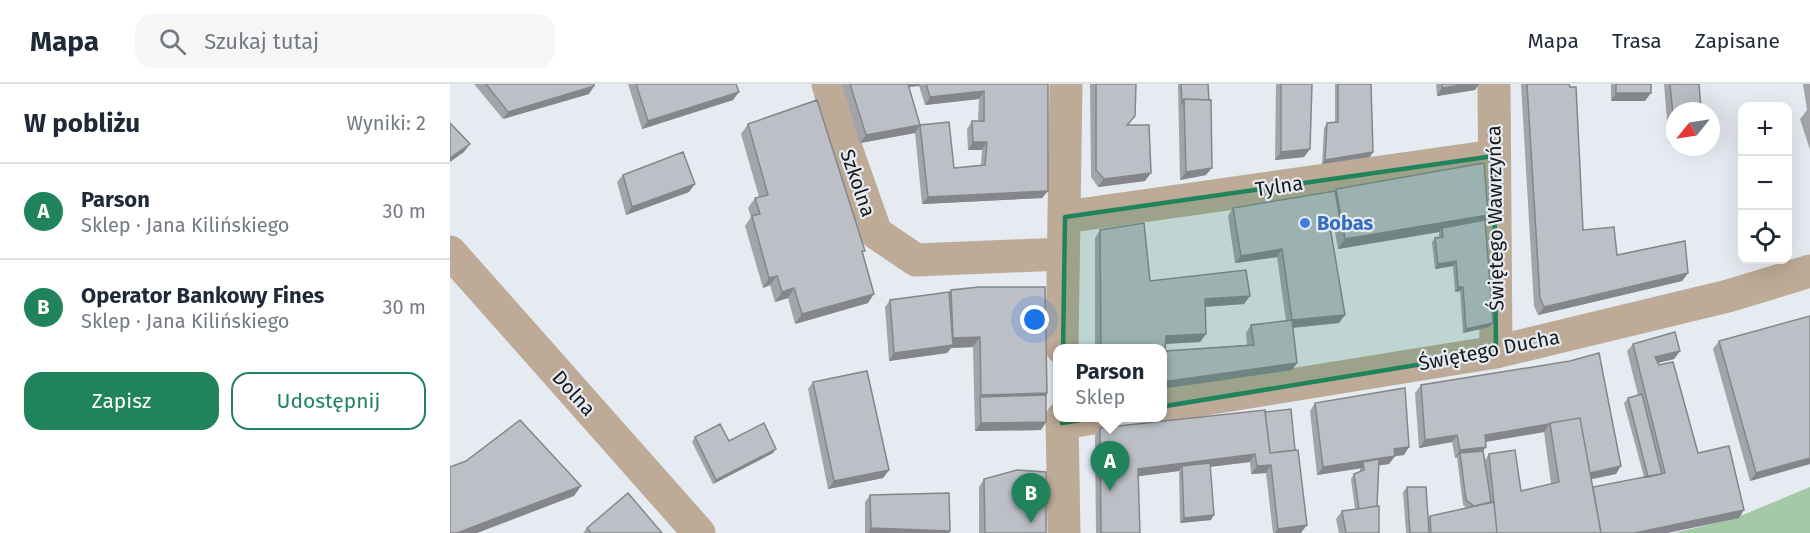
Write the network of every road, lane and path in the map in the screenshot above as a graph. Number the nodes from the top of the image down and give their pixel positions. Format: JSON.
{"nodes":[{"id":1,"x":828,"y":84,"type":"edge"},
{"id":2,"x":1066,"y":84,"type":"edge"},
{"id":3,"x":1494,"y":84,"type":"edge"},
{"id":4,"x":1494,"y":156,"type":"junction"},
{"id":5,"x":1065,"y":218,"type":"junction"},
{"id":6,"x":450,"y":252,"type":"edge"},
{"id":7,"x":1062,"y":254,"type":"junction"},
{"id":8,"x":1810,"y":272,"type":"edge"},
{"id":9,"x":1062,"y":344,"type":"edge"},
{"id":10,"x":1496,"y":352,"type":"junction"},
{"id":11,"x":1167,"y":405,"type":"edge"},
{"id":12,"x":1073,"y":422,"type":"edge"},
{"id":13,"x":699,"y":533,"type":"edge"},
{"id":14,"x":1064,"y":533,"type":"edge"}],
"edges":[{"from":1,"to":7,"type":"street","name":"Szkolna"},
{"from":2,"to":5,"type":"street"},
{"from":3,"to":4,"type":"street","name":"Świętego Wawrzyńca"},
{"from":4,"to":5,"type":"street","name":"Tylna"},
{"from":4,"to":10,"type":"street","name":"Świętego Wawrzyńca"},
{"from":5,"to":7,"type":"street"},
{"from":6,"to":13,"type":"street","name":"Dolna"},
{"from":7,"to":9,"type":"street"},
{"from":8,"to":10,"type":"street","name":"Świętego Ducha"},
{"from":10,"to":11,"type":"street","name":"Świętego Ducha"},
{"from":12,"to":14,"type":"street"}]}
